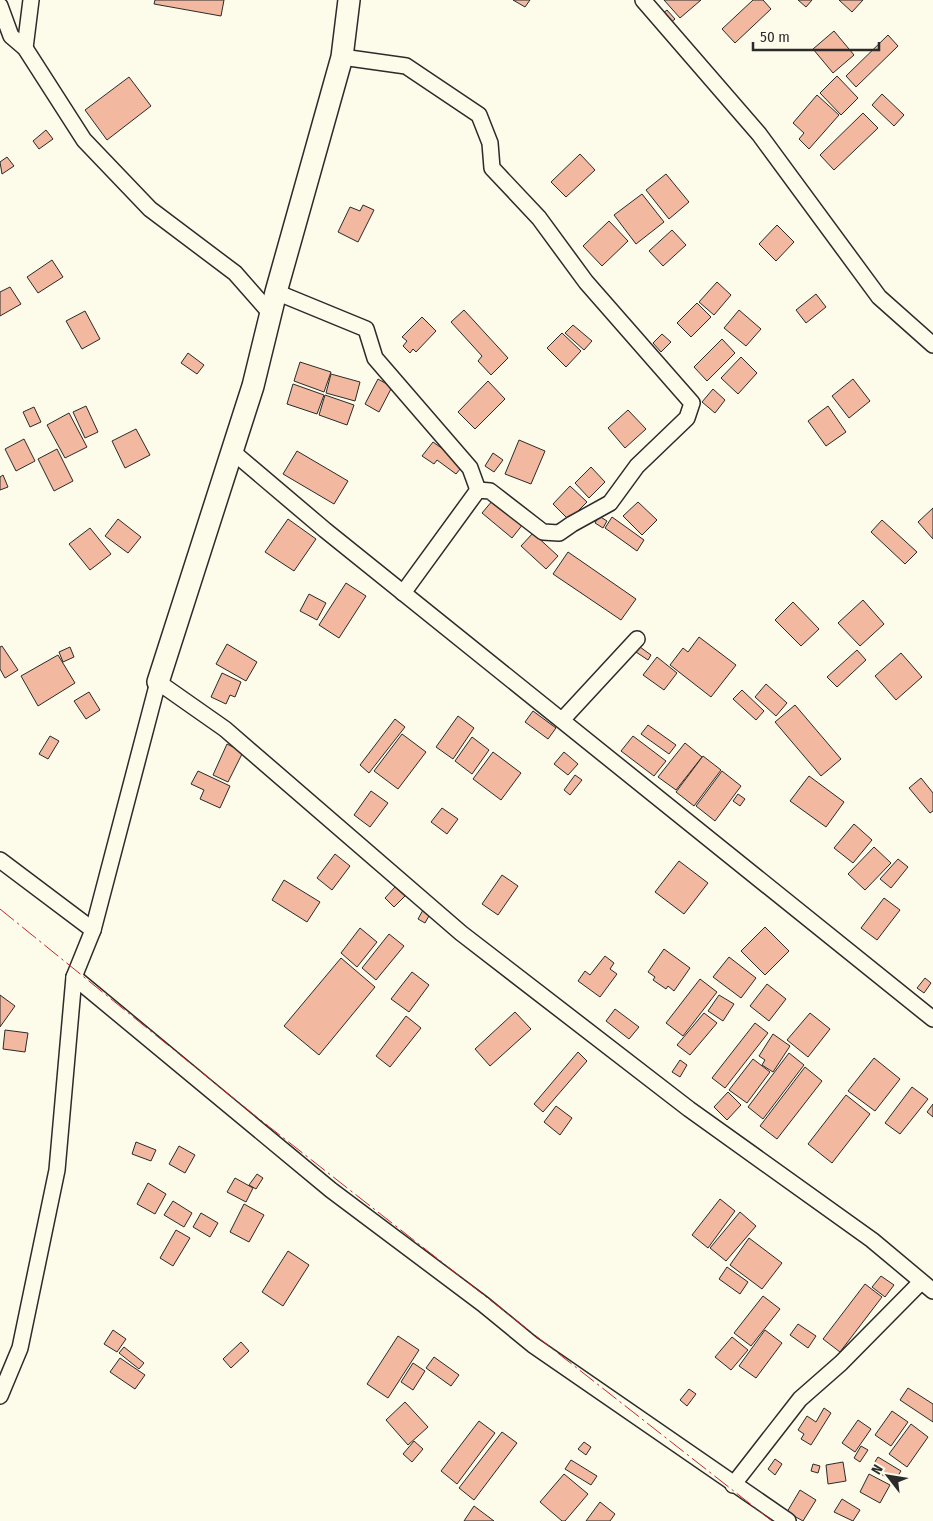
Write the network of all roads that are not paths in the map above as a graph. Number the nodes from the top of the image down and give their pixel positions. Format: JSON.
{"nodes":[{"id":1,"x":31,"y":0,"type":"edge"},
{"id":2,"x":349,"y":0,"type":"edge"},
{"id":3,"x":643,"y":0,"type":"edge"},
{"id":4,"x":0,"y":6,"type":"edge"},
{"id":5,"x":25,"y":48,"type":"junction"},
{"id":6,"x":342,"y":57,"type":"junction"},
{"id":7,"x":276,"y":292,"type":"junction"},
{"id":8,"x":271,"y":314,"type":"junction"},
{"id":9,"x":933,"y":345,"type":"edge"},
{"id":10,"x":233,"y":452,"type":"junction"},
{"id":11,"x":478,"y":490,"type":"junction"},
{"id":12,"x":403,"y":593,"type":"junction"},
{"id":13,"x":637,"y":639,"type":"dead end"},
{"id":14,"x":158,"y":682,"type":"junction"},
{"id":15,"x":563,"y":719,"type":"junction"},
{"id":16,"x":0,"y":860,"type":"edge"},
{"id":17,"x":93,"y":930,"type":"junction"},
{"id":18,"x":74,"y":977,"type":"junction"},
{"id":19,"x":933,"y":1019,"type":"edge"},
{"id":20,"x":921,"y":1282,"type":"junction"},
{"id":21,"x":933,"y":1291,"type":"edge"},
{"id":22,"x":0,"y":1396,"type":"edge"},
{"id":23,"x":733,"y":1485,"type":"junction"},
{"id":24,"x":788,"y":1521,"type":"edge"}],
"edges":[{"from":1,"to":5,"type":"street"},
{"from":2,"to":6,"type":"street"},
{"from":3,"to":9,"type":"street"},
{"from":4,"to":5,"type":"street"},
{"from":5,"to":8,"type":"street"},
{"from":6,"to":7,"type":"street"},
{"from":6,"to":11,"type":"street"},
{"from":7,"to":8,"type":"street"},
{"from":7,"to":11,"type":"street"},
{"from":8,"to":10,"type":"street"},
{"from":10,"to":12,"type":"street"},
{"from":10,"to":14,"type":"street"},
{"from":11,"to":12,"type":"street"},
{"from":12,"to":15,"type":"street"},
{"from":13,"to":15,"type":"street"},
{"from":14,"to":17,"type":"street"},
{"from":14,"to":20,"type":"street"},
{"from":15,"to":19,"type":"street"},
{"from":16,"to":17,"type":"street"},
{"from":17,"to":18,"type":"street"},
{"from":18,"to":22,"type":"street"},
{"from":18,"to":23,"type":"street"},
{"from":20,"to":21,"type":"street"},
{"from":20,"to":23,"type":"street"},
{"from":23,"to":24,"type":"street"}]}
